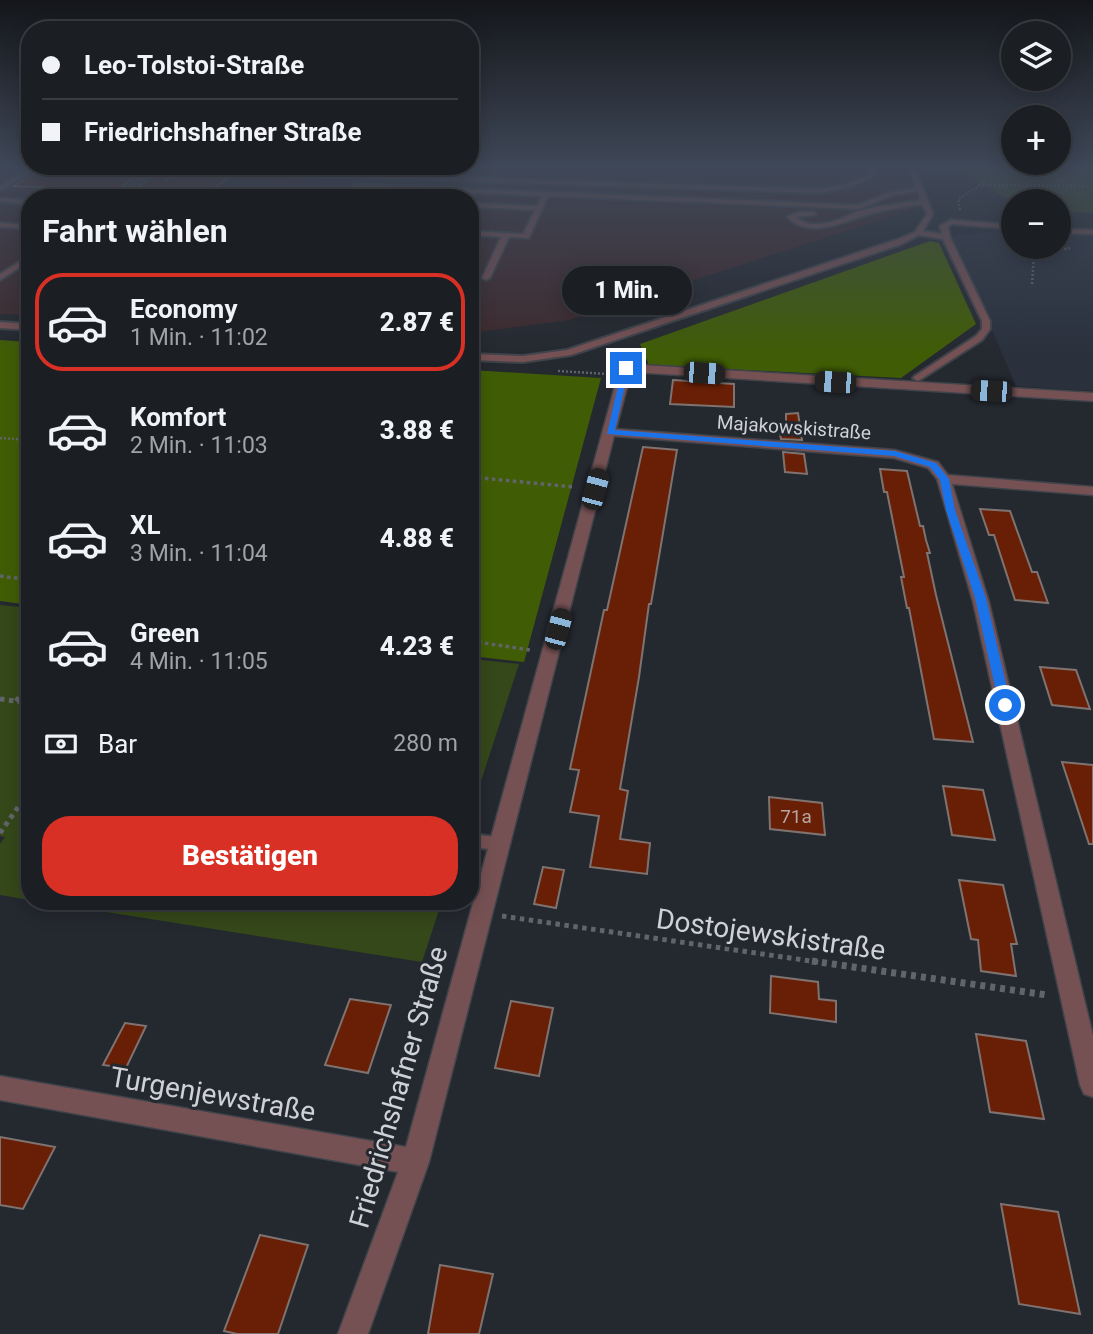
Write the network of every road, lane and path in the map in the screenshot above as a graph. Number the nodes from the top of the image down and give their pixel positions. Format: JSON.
{"nodes":[{"id":1,"x":529,"y":231,"type":"edge"},
{"id":2,"x":945,"y":231,"type":"edge"},
{"id":3,"x":1071,"y":231,"type":"edge"},
{"id":4,"x":479,"y":232,"type":"edge"},
{"id":5,"x":1093,"y":232,"type":"edge"},
{"id":6,"x":918,"y":233,"type":"joint"},
{"id":7,"x":506,"y":235,"type":"junction"},
{"id":8,"x":946,"y":237,"type":"junction"},
{"id":9,"x":1081,"y":247,"type":"dead end"},
{"id":10,"x":21,"y":263,"type":"edge"},
{"id":11,"x":0,"y":278,"type":"edge"},
{"id":12,"x":486,"y":278,"type":"dead end"},
{"id":13,"x":1032,"y":284,"type":"dead end"},
{"id":14,"x":0,"y":325,"type":"edge"},
{"id":15,"x":21,"y":326,"type":"edge"},
{"id":16,"x":479,"y":357,"type":"edge"},
{"id":17,"x":918,"y":378,"type":"dead end"},
{"id":18,"x":1093,"y":397,"type":"edge"},
{"id":19,"x":610,"y":432,"type":"junction"},
{"id":20,"x":0,"y":438,"type":"edge"},
{"id":21,"x":21,"y":439,"type":"edge"},
{"id":22,"x":479,"y":478,"type":"edge"},
{"id":23,"x":944,"y":479,"type":"junction"},
{"id":24,"x":595,"y":489,"type":"junction"},
{"id":25,"x":1093,"y":491,"type":"edge"},
{"id":26,"x":0,"y":576,"type":"edge"},
{"id":27,"x":21,"y":579,"type":"edge"},
{"id":28,"x":479,"y":642,"type":"edge"},
{"id":29,"x":551,"y":653,"type":"junction"},
{"id":30,"x":21,"y":695,"type":"edge"},
{"id":31,"x":0,"y":699,"type":"edge"},
{"id":32,"x":16,"y":701,"type":"junction"},
{"id":33,"x":21,"y":702,"type":"edge"},
{"id":34,"x":21,"y":803,"type":"edge"},
{"id":35,"x":0,"y":832,"type":"edge"},
{"id":36,"x":479,"y":840,"type":"edge"},
{"id":37,"x":498,"y":843,"type":"junction"},
{"id":38,"x":482,"y":913,"type":"junction"},
{"id":39,"x":1055,"y":996,"type":"dead end"},
{"id":40,"x":1093,"y":1085,"type":"edge"},
{"id":41,"x":0,"y":1088,"type":"edge"},
{"id":42,"x":415,"y":1162,"type":"junction"},
{"id":43,"x":353,"y":1334,"type":"edge"}],
"edges":[{"from":1,"to":7,"type":"lane"},
{"from":2,"to":8,"type":"lane"},
{"from":3,"to":5,"type":"lane"},
{"from":4,"to":7,"type":"lane"},
{"from":6,"to":8,"type":"lane"},
{"from":6,"to":16,"type":"lane"},
{"from":7,"to":12,"type":"lane"},
{"from":8,"to":17,"type":"lane"},
{"from":9,"to":13,"type":"path"},
{"from":10,"to":11,"type":"lane"},
{"from":14,"to":15,"type":"lane"},
{"from":18,"to":19,"type":"street","name":"Friedrichshafner Straße"},
{"from":19,"to":23,"type":"street","name":"Majakowskistraße"},
{"from":19,"to":24,"type":"street","name":"Friedrichshafner Straße"},
{"from":20,"to":21,"type":"path"},
{"from":22,"to":24,"type":"path"},
{"from":23,"to":25,"type":"street","name":"Majakowskistraße"},
{"from":23,"to":40,"type":"street"},
{"from":24,"to":29,"type":"street","name":"Friedrichshafner Straße"},
{"from":26,"to":27,"type":"path"},
{"from":28,"to":29,"type":"path"},
{"from":29,"to":37,"type":"street","name":"Friedrichshafner Straße"},
{"from":30,"to":32,"type":"path"},
{"from":31,"to":32,"type":"path"},
{"from":32,"to":33,"type":"path"},
{"from":34,"to":35,"type":"path"},
{"from":36,"to":37,"type":"lane"},
{"from":37,"to":38,"type":"street","name":"Friedrichshafner Straße"},
{"from":38,"to":39,"type":"path","name":"Dostojewskistraße"},
{"from":38,"to":42,"type":"street","name":"Friedrichshafner Straße"},
{"from":41,"to":42,"type":"street","name":"Turgenjewstraße"},
{"from":42,"to":43,"type":"street","name":"Friedrichshafner Straße"}]}
